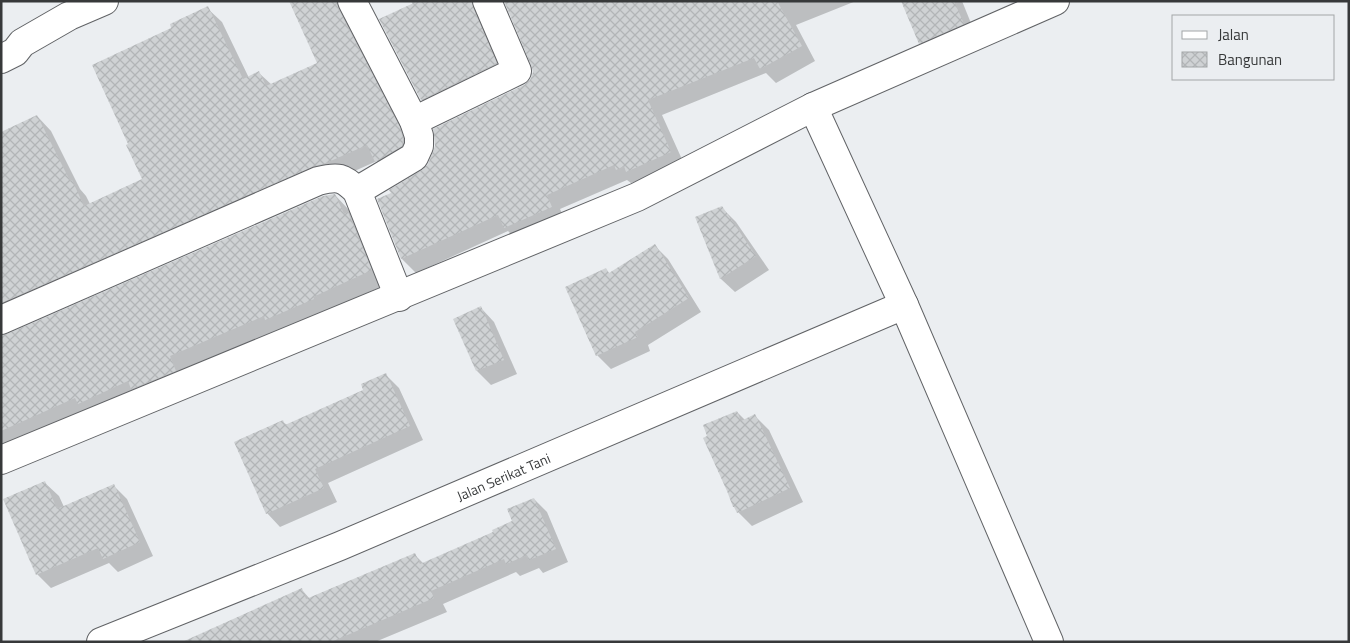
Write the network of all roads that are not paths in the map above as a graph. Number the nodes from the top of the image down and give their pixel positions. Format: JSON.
{"nodes":[{"id":1,"x":104,"y":1,"type":"edge"},
{"id":2,"x":352,"y":1,"type":"edge"},
{"id":3,"x":487,"y":1,"type":"edge"},
{"id":4,"x":1055,"y":1,"type":"edge"},
{"id":5,"x":1,"y":59,"type":"edge"},
{"id":6,"x":817,"y":114,"type":"junction"},
{"id":7,"x":414,"y":121,"type":"junction"},
{"id":8,"x":357,"y":191,"type":"junction"},
{"id":9,"x":399,"y":297,"type":"junction"},
{"id":10,"x":904,"y":305,"type":"junction"},
{"id":11,"x":4,"y":313,"type":"edge"},
{"id":12,"x":1,"y":460,"type":"edge"},
{"id":13,"x":101,"y":642,"type":"edge"},
{"id":14,"x":1049,"y":642,"type":"edge"}],
"edges":[{"from":1,"to":5,"type":"street"},
{"from":2,"to":7,"type":"street"},
{"from":3,"to":7,"type":"street"},
{"from":4,"to":6,"type":"street"},
{"from":6,"to":9,"type":"street"},
{"from":6,"to":10,"type":"street"},
{"from":7,"to":8,"type":"street"},
{"from":8,"to":9,"type":"street"},
{"from":8,"to":11,"type":"street"},
{"from":9,"to":12,"type":"street"},
{"from":10,"to":13,"type":"street","name":"Jalan Serikat Tani"},
{"from":10,"to":14,"type":"street"}]}
